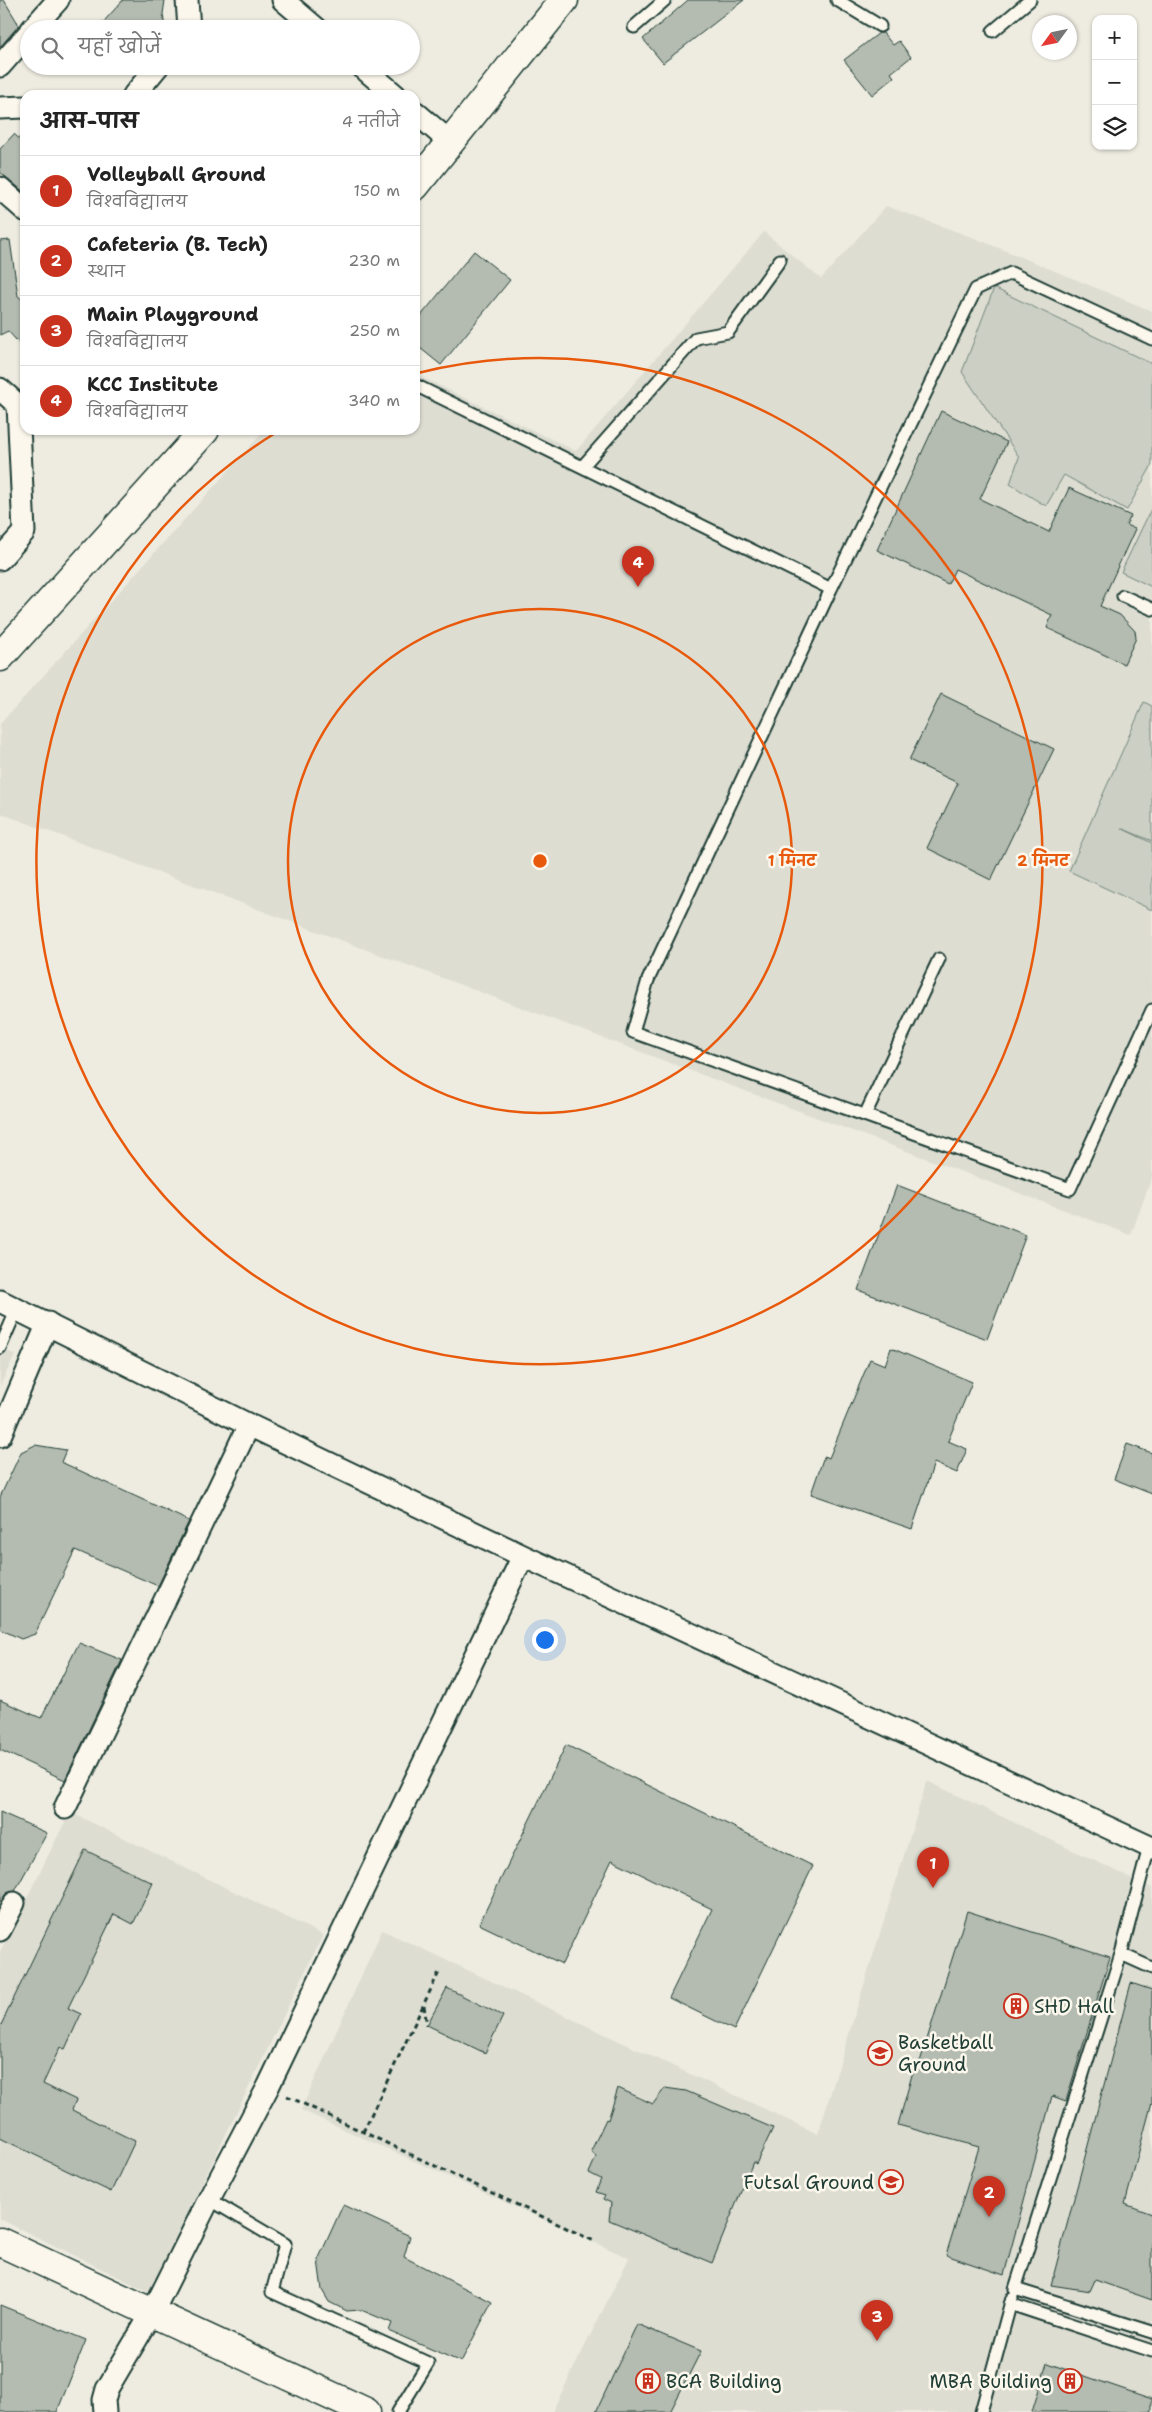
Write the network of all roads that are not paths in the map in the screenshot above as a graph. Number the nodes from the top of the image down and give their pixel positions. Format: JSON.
{"nodes":[{"id":1,"x":58,"y":0,"type":"edge"},
{"id":2,"x":187,"y":0,"type":"edge"},
{"id":3,"x":283,"y":0,"type":"edge"},
{"id":4,"x":564,"y":0,"type":"edge"},
{"id":5,"x":665,"y":0,"type":"edge"},
{"id":6,"x":837,"y":0,"type":"edge"},
{"id":7,"x":1030,"y":0,"type":"edge"},
{"id":8,"x":40,"y":20,"type":"edge"},
{"id":9,"x":188,"y":20,"type":"edge"},
{"id":10,"x":306,"y":20,"type":"edge"},
{"id":11,"x":880,"y":26,"type":"dead end"},
{"id":12,"x":634,"y":27,"type":"dead end"},
{"id":13,"x":993,"y":31,"type":"dead end"},
{"id":14,"x":20,"y":43,"type":"edge"},
{"id":15,"x":0,"y":66,"type":"edge"},
{"id":16,"x":151,"y":75,"type":"edge"},
{"id":17,"x":372,"y":75,"type":"edge"},
{"id":18,"x":138,"y":90,"type":"edge"},
{"id":19,"x":389,"y":90,"type":"edge"},
{"id":20,"x":20,"y":107,"type":"edge"},
{"id":21,"x":0,"y":108,"type":"edge"},
{"id":22,"x":420,"y":116,"type":"edge"},
{"id":23,"x":450,"y":142,"type":"junction"},
{"id":24,"x":420,"y":180,"type":"edge"},
{"id":25,"x":0,"y":188,"type":"edge"},
{"id":26,"x":20,"y":206,"type":"edge"},
{"id":27,"x":780,"y":260,"type":"dead end"},
{"id":28,"x":1152,"y":339,"type":"edge"},
{"id":29,"x":420,"y":387,"type":"edge"},
{"id":30,"x":0,"y":389,"type":"edge"},
{"id":31,"x":20,"y":404,"type":"edge"},
{"id":32,"x":22,"y":435,"type":"edge"},
{"id":33,"x":200,"y":435,"type":"edge"},
{"id":34,"x":582,"y":467,"type":"junction"},
{"id":35,"x":0,"y":559,"type":"edge"},
{"id":36,"x":831,"y":590,"type":"junction"},
{"id":37,"x":1124,"y":596,"type":"dead end"},
{"id":38,"x":1152,"y":609,"type":"edge"},
{"id":39,"x":0,"y":657,"type":"edge"},
{"id":40,"x":939,"y":959,"type":"dead end"},
{"id":41,"x":1152,"y":1010,"type":"edge"},
{"id":42,"x":865,"y":1116,"type":"junction"},
{"id":43,"x":9,"y":1305,"type":"edge"},
{"id":44,"x":48,"y":1323,"type":"junction"},
{"id":45,"x":0,"y":1348,"type":"edge"},
{"id":46,"x":249,"y":1425,"type":"junction"},
{"id":47,"x":0,"y":1436,"type":"edge"},
{"id":48,"x":523,"y":1556,"type":"junction"},
{"id":49,"x":65,"y":1808,"type":"dead end"},
{"id":50,"x":1151,"y":1848,"type":"edge"},
{"id":51,"x":14,"y":1903,"type":"dead end"},
{"id":52,"x":0,"y":1930,"type":"edge"},
{"id":53,"x":1121,"y":1954,"type":"junction"},
{"id":54,"x":1152,"y":1968,"type":"edge"},
{"id":55,"x":208,"y":2199,"type":"junction"},
{"id":56,"x":0,"y":2242,"type":"edge"},
{"id":57,"x":1015,"y":2289,"type":"junction"},
{"id":58,"x":1010,"y":2304,"type":"junction"},
{"id":59,"x":152,"y":2313,"type":"junction"},
{"id":60,"x":1152,"y":2332,"type":"edge"},
{"id":61,"x":1152,"y":2351,"type":"edge"},
{"id":62,"x":105,"y":2412,"type":"edge"},
{"id":63,"x":366,"y":2412,"type":"edge"},
{"id":64,"x":398,"y":2412,"type":"edge"},
{"id":65,"x":980,"y":2412,"type":"edge"}],
"edges":[{"from":1,"to":8,"type":"street"},
{"from":2,"to":9,"type":"street"},
{"from":3,"to":10,"type":"street"},
{"from":4,"to":23,"type":"street"},
{"from":5,"to":12,"type":"lane"},
{"from":6,"to":11,"type":"lane"},
{"from":7,"to":13,"type":"lane"},
{"from":14,"to":15,"type":"street"},
{"from":16,"to":18,"type":"street"},
{"from":17,"to":19,"type":"street"},
{"from":20,"to":21,"type":"street"},
{"from":22,"to":23,"type":"street"},
{"from":23,"to":24,"type":"street"},
{"from":25,"to":26,"type":"street"},
{"from":27,"to":34,"type":"lane"},
{"from":28,"to":36,"type":"lane"},
{"from":29,"to":34,"type":"lane"},
{"from":30,"to":31,"type":"street"},
{"from":32,"to":35,"type":"street"},
{"from":33,"to":39,"type":"street"},
{"from":34,"to":36,"type":"lane"},
{"from":36,"to":42,"type":"lane"},
{"from":37,"to":38,"type":"lane"},
{"from":40,"to":42,"type":"lane"},
{"from":41,"to":42,"type":"lane"},
{"from":43,"to":44,"type":"street"},
{"from":43,"to":45,"type":"lane"},
{"from":44,"to":46,"type":"street"},
{"from":44,"to":47,"type":"street"},
{"from":46,"to":48,"type":"street"},
{"from":46,"to":49,"type":"street"},
{"from":48,"to":50,"type":"street"},
{"from":48,"to":55,"type":"street"},
{"from":50,"to":53,"type":"lane"},
{"from":51,"to":52,"type":"street"},
{"from":53,"to":54,"type":"lane"},
{"from":53,"to":57,"type":"lane"},
{"from":55,"to":59,"type":"street"},
{"from":55,"to":64,"type":"lane"},
{"from":56,"to":59,"type":"street"},
{"from":57,"to":58,"type":"lane"},
{"from":57,"to":60,"type":"lane"},
{"from":58,"to":61,"type":"lane"},
{"from":58,"to":65,"type":"lane"},
{"from":59,"to":62,"type":"street"},
{"from":59,"to":63,"type":"street"}]}
